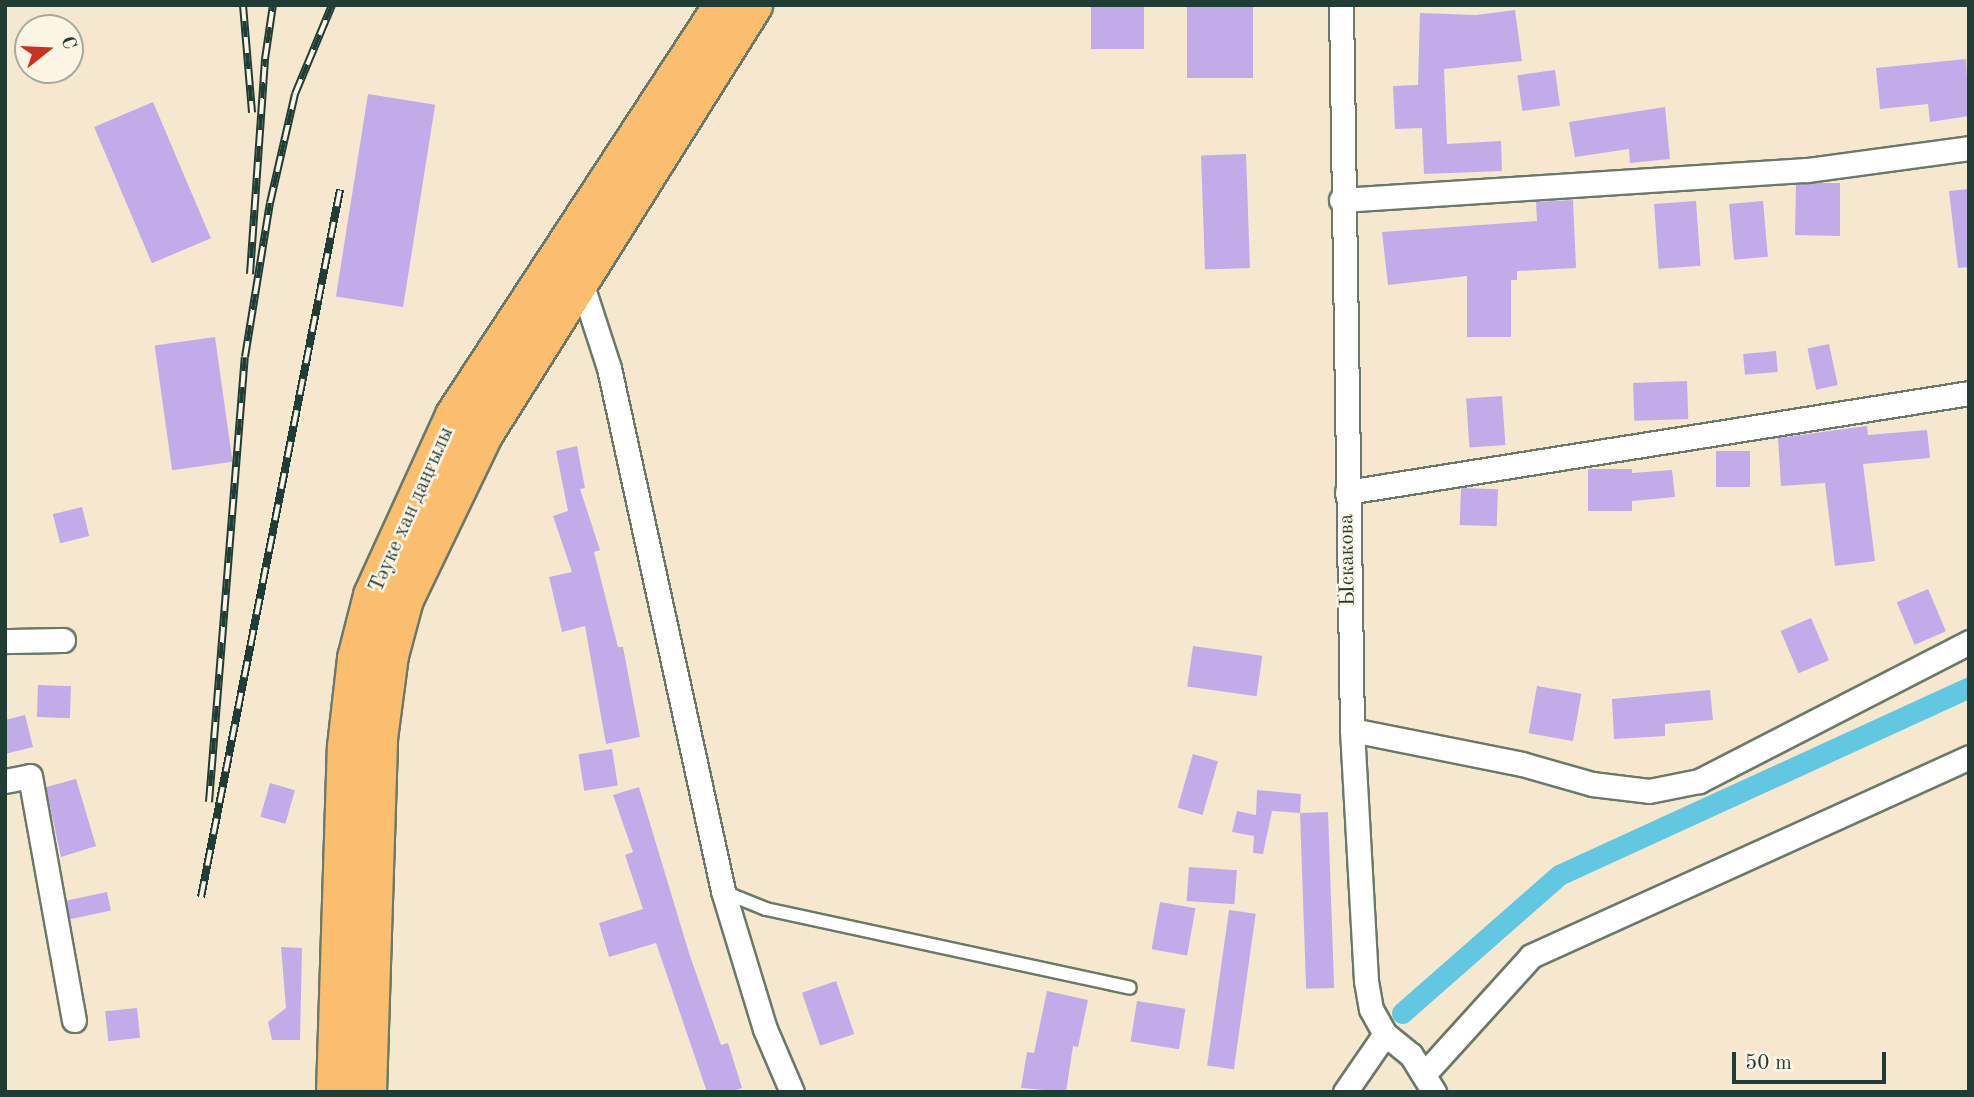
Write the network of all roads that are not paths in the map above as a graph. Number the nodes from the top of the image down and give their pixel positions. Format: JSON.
{"nodes":[{"id":1,"x":722,"y":5,"type":"edge"},
{"id":2,"x":753,"y":5,"type":"edge"},
{"id":3,"x":1341,"y":5,"type":"edge"},
{"id":4,"x":667,"y":119,"type":"junction"},
{"id":5,"x":1969,"y":148,"type":"edge"},
{"id":6,"x":1342,"y":200,"type":"junction"},
{"id":7,"x":581,"y":282,"type":"junction"},
{"id":8,"x":1969,"y":393,"type":"edge"},
{"id":9,"x":469,"y":424,"type":"junction"},
{"id":10,"x":1347,"y":492,"type":"junction"},
{"id":11,"x":63,"y":640,"type":"dead end"},
{"id":12,"x":5,"y":641,"type":"edge"},
{"id":13,"x":1969,"y":642,"type":"edge"},
{"id":14,"x":1352,"y":730,"type":"junction"},
{"id":15,"x":1969,"y":757,"type":"edge"},
{"id":16,"x":5,"y":782,"type":"edge"},
{"id":17,"x":723,"y":891,"type":"junction"},
{"id":18,"x":1130,"y":988,"type":"dead end"},
{"id":19,"x":74,"y":1020,"type":"dead end"},
{"id":20,"x":1385,"y":1034,"type":"junction"},
{"id":21,"x":1430,"y":1082,"type":"edge"},
{"id":22,"x":335,"y":1092,"type":"edge"},
{"id":23,"x":367,"y":1092,"type":"edge"},
{"id":24,"x":792,"y":1092,"type":"edge"},
{"id":25,"x":1345,"y":1092,"type":"edge"}],
"edges":[{"from":1,"to":4,"type":"main road","name":"Тәуке хан даңғылы"},
{"from":2,"to":4,"type":"main road","name":"Тәуке хан даңғылы"},
{"from":3,"to":6,"type":"street","name":"Ыскакова"},
{"from":4,"to":7,"type":"main road","name":"Тәуке хан даңғылы"},
{"from":4,"to":9,"type":"main road","name":"Тәуке хан даңғылы"},
{"from":5,"to":6,"type":"street"},
{"from":6,"to":10,"type":"street","name":"Ыскакова"},
{"from":7,"to":9,"type":"main road","name":"Тәуке хан даңғылы"},
{"from":7,"to":17,"type":"street"},
{"from":8,"to":10,"type":"street"},
{"from":9,"to":22,"type":"main road","name":"Тәуке хан даңғылы"},
{"from":9,"to":23,"type":"main road","name":"Тәуке хан даңғылы"},
{"from":10,"to":14,"type":"street","name":"Ыскакова"},
{"from":11,"to":12,"type":"street"},
{"from":13,"to":14,"type":"street"},
{"from":14,"to":20,"type":"street","name":"Ыскакова"},
{"from":15,"to":21,"type":"street"},
{"from":16,"to":19,"type":"street"},
{"from":17,"to":18,"type":"lane"},
{"from":17,"to":24,"type":"street"},
{"from":20,"to":21,"type":"street","name":"Ыскакова"},
{"from":20,"to":25,"type":"street"}]}
